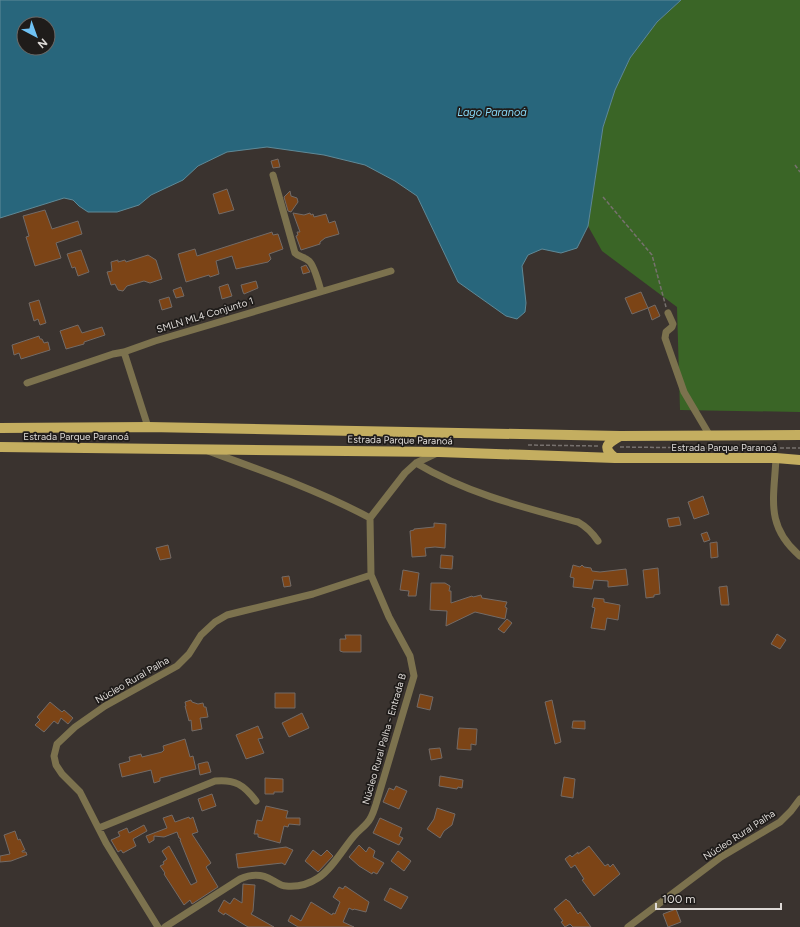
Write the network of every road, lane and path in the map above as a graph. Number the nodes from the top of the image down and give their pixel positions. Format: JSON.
{"nodes":[{"id":1,"x":795,"y":165,"type":"dead end"},
{"id":2,"x":800,"y":172,"type":"edge"},
{"id":3,"x":273,"y":176,"type":"dead end"},
{"id":4,"x":603,"y":196,"type":"dead end"},
{"id":5,"x":391,"y":271,"type":"dead end"},
{"id":6,"x":321,"y":291,"type":"junction"},
{"id":7,"x":668,"y":313,"type":"joint"},
{"id":8,"x":124,"y":352,"type":"junction"},
{"id":9,"x":27,"y":383,"type":"dead end"},
{"id":10,"x":148,"y":427,"type":"junction"},
{"id":11,"x":0,"y":428,"type":"edge"},
{"id":12,"x":620,"y":436,"type":"junction"},
{"id":13,"x":710,"y":436,"type":"junction"},
{"id":14,"x":800,"y":436,"type":"edge"},
{"id":15,"x":0,"y":447,"type":"edge"},
{"id":16,"x":202,"y":449,"type":"junction"},
{"id":17,"x":439,"y":452,"type":"junction"},
{"id":18,"x":615,"y":458,"type":"junction"},
{"id":19,"x":776,"y":458,"type":"junction"},
{"id":20,"x":800,"y":460,"type":"edge"},
{"id":21,"x":416,"y":463,"type":"junction"},
{"id":22,"x":370,"y":518,"type":"junction"},
{"id":23,"x":598,"y":540,"type":"dead end"},
{"id":24,"x":800,"y":556,"type":"edge"},
{"id":25,"x":371,"y":575,"type":"junction"},
{"id":26,"x":800,"y":799,"type":"edge"},
{"id":27,"x":256,"y":801,"type":"dead end"},
{"id":28,"x":99,"y":828,"type":"junction"},
{"id":29,"x":158,"y":927,"type":"edge"},
{"id":30,"x":165,"y":927,"type":"edge"},
{"id":31,"x":628,"y":927,"type":"edge"}],
"edges":[{"from":1,"to":2,"type":"path"},
{"from":3,"to":6,"type":"street"},
{"from":4,"to":7,"type":"path"},
{"from":5,"to":6,"type":"street","name":"SMLN ML4 Conjunto 1"},
{"from":6,"to":8,"type":"street","name":"SMLN ML4 Conjunto 1"},
{"from":7,"to":13,"type":"street"},
{"from":8,"to":9,"type":"street","name":"SMLN ML4 Conjunto 1"},
{"from":8,"to":10,"type":"street"},
{"from":10,"to":11,"type":"main road","name":"Estrada Parque Paranoá"},
{"from":10,"to":12,"type":"main road","name":"Estrada Parque Paranoá"},
{"from":12,"to":13,"type":"main road","name":"Estrada Parque Paranoá"},
{"from":12,"to":18,"type":"main road"},
{"from":13,"to":14,"type":"main road","name":"Estrada Parque Paranoá"},
{"from":15,"to":16,"type":"main road","name":"Estrada Parque Paranoá"},
{"from":16,"to":17,"type":"main road","name":"Estrada Parque Paranoá"},
{"from":16,"to":22,"type":"street"},
{"from":17,"to":18,"type":"main road","name":"Estrada Parque Paranoá"},
{"from":17,"to":21,"type":"street"},
{"from":18,"to":19,"type":"main road","name":"Estrada Parque Paranoá"},
{"from":19,"to":20,"type":"main road","name":"Estrada Parque Paranoá"},
{"from":19,"to":24,"type":"street"},
{"from":21,"to":22,"type":"street"},
{"from":21,"to":23,"type":"street"},
{"from":22,"to":25,"type":"street","name":"Núcleo Rural Palha - Entrada B"},
{"from":25,"to":28,"type":"street","name":"Núcleo Rural Palha"},
{"from":25,"to":30,"type":"street","name":"Núcleo Rural Palha - Entrada B"},
{"from":26,"to":31,"type":"street","name":"Núcleo Rural Palha"},
{"from":27,"to":28,"type":"street"},
{"from":28,"to":29,"type":"street","name":"Núcleo Rural Palha"}]}
